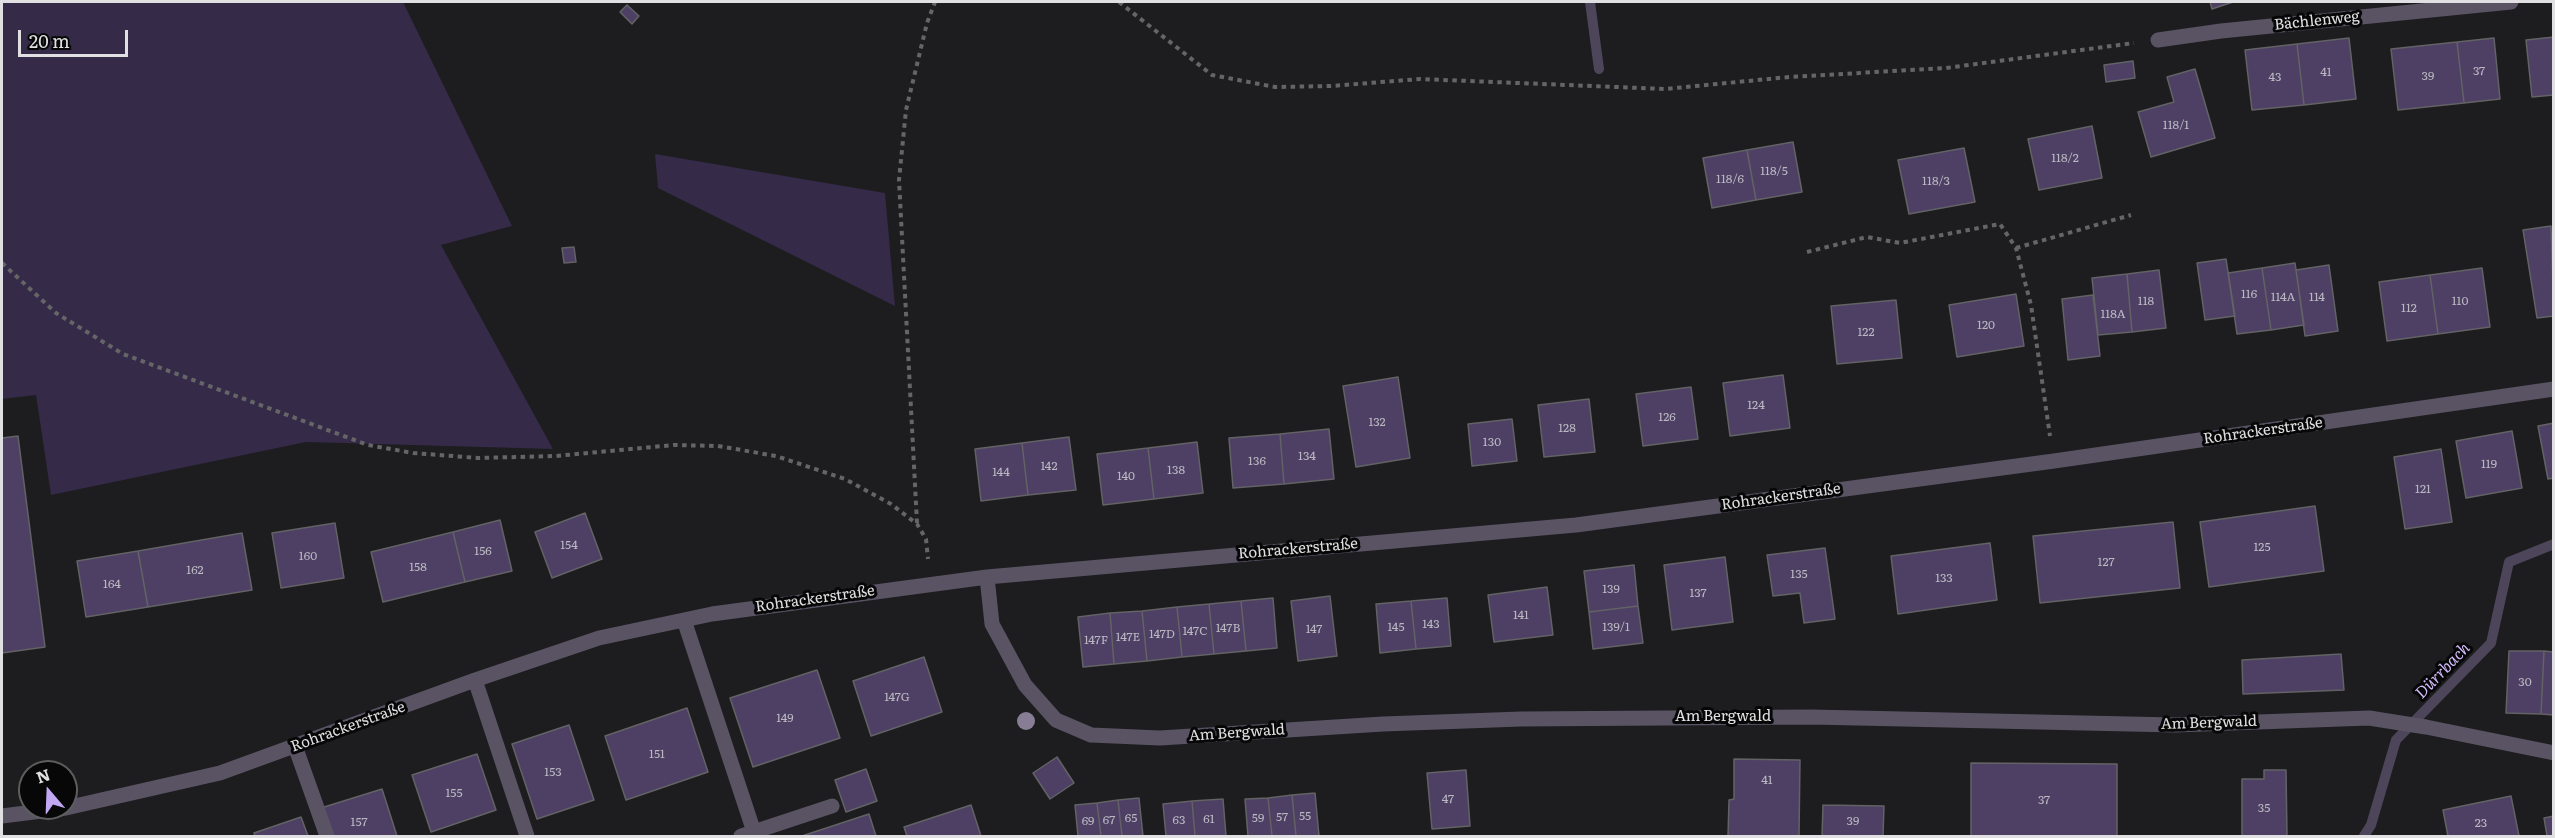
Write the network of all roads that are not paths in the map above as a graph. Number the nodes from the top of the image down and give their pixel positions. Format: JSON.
{"nodes":[{"id":1,"x":2511,"y":2,"type":"edge"},
{"id":2,"x":2158,"y":40,"type":"road end"},
{"id":3,"x":2553,"y":390,"type":"edge"},
{"id":4,"x":987,"y":577,"type":"junction"},
{"id":5,"x":684,"y":620,"type":"junction"},
{"id":6,"x":475,"y":680,"type":"junction"},
{"id":7,"x":295,"y":746,"type":"junction"},
{"id":8,"x":2553,"y":753,"type":"edge"},
{"id":9,"x":78,"y":805,"type":"edge"},
{"id":10,"x":832,"y":806,"type":"dead end"},
{"id":11,"x":18,"y":814,"type":"edge"},
{"id":12,"x":2,"y":816,"type":"edge"},
{"id":13,"x":748,"y":834,"type":"edge"},
{"id":14,"x":327,"y":837,"type":"edge"},
{"id":15,"x":527,"y":837,"type":"edge"}],
"edges":[{"from":1,"to":2,"type":"street","name":"Bächlenweg"},
{"from":3,"to":4,"type":"street","name":"Rohrackerstraße"},
{"from":4,"to":5,"type":"street","name":"Rohrackerstraße"},
{"from":4,"to":8,"type":"street","name":"Am Bergwald"},
{"from":5,"to":6,"type":"street","name":"Rohrackerstraße"},
{"from":5,"to":13,"type":"street"},
{"from":6,"to":7,"type":"street","name":"Rohrackerstraße"},
{"from":6,"to":15,"type":"street"},
{"from":7,"to":9,"type":"street","name":"Rohrackerstraße"},
{"from":7,"to":14,"type":"street"},
{"from":10,"to":13,"type":"street"},
{"from":11,"to":12,"type":"street","name":"Rohrackerstraße"}]}
